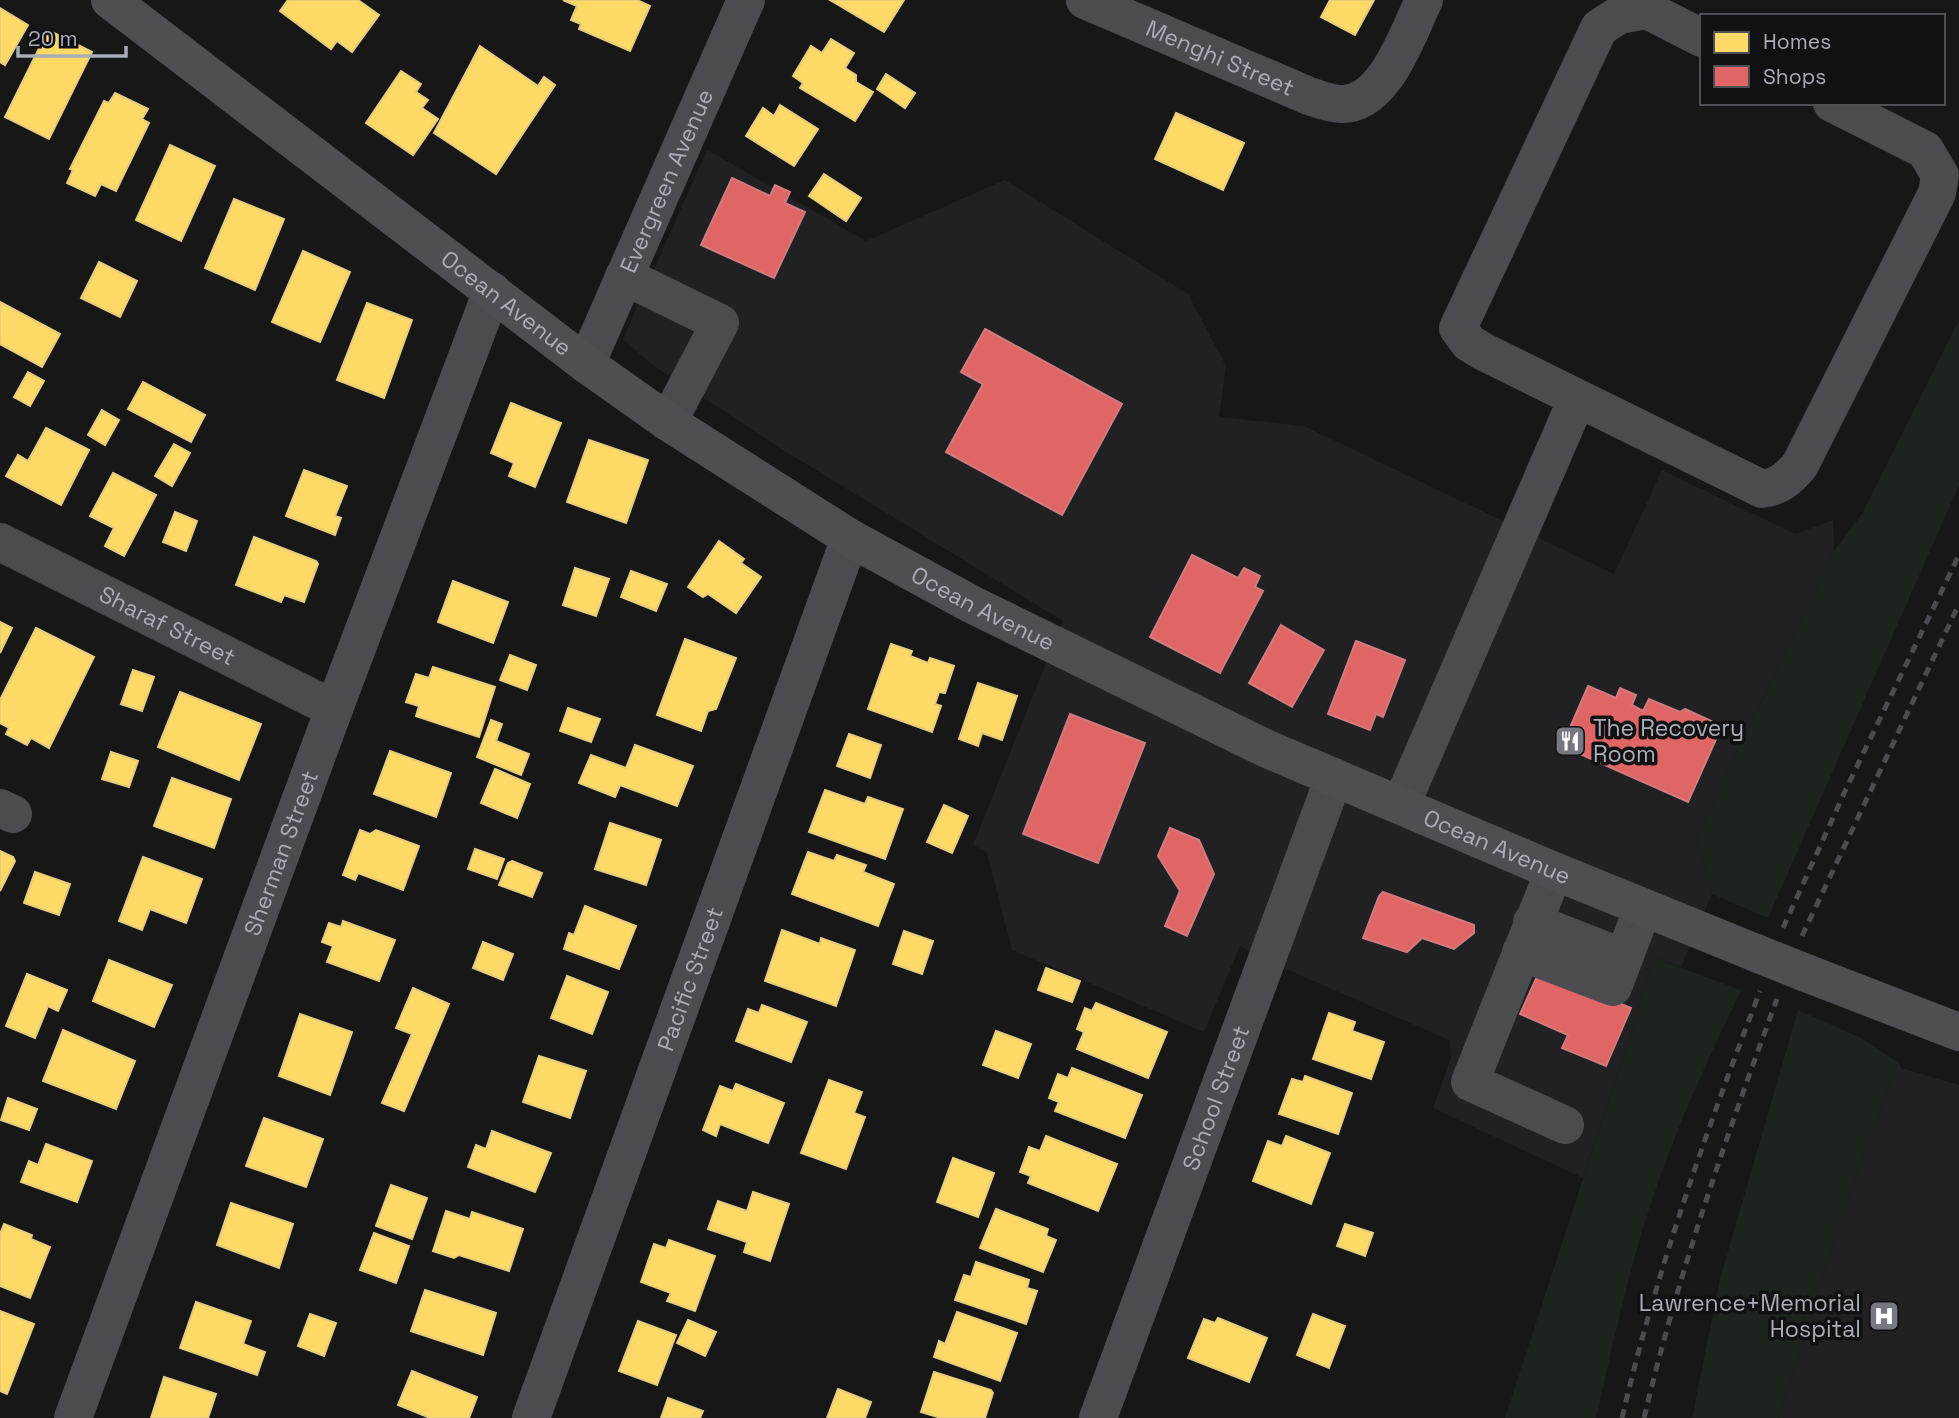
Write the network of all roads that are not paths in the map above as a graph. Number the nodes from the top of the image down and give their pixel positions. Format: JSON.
{"nodes":[{"id":1,"x":110,"y":0,"type":"edge"},
{"id":2,"x":746,"y":0,"type":"edge"},
{"id":3,"x":1085,"y":0,"type":"edge"},
{"id":4,"x":1424,"y":0,"type":"edge"},
{"id":5,"x":1700,"y":36,"type":"edge"},
{"id":6,"x":1836,"y":105,"type":"edge"},
{"id":7,"x":624,"y":276,"type":"junction"},
{"id":8,"x":492,"y":291,"type":"junction"},
{"id":9,"x":586,"y":364,"type":"junction"},
{"id":10,"x":1577,"y":399,"type":"junction"},
{"id":11,"x":668,"y":422,"type":"junction"},
{"id":12,"x":850,"y":538,"type":"junction"},
{"id":13,"x":0,"y":542,"type":"edge"},
{"id":14,"x":334,"y":709,"type":"junction"},
{"id":15,"x":1334,"y":777,"type":"junction"},
{"id":16,"x":1401,"y":806,"type":"junction"},
{"id":17,"x":1554,"y":871,"type":"junction"},
{"id":18,"x":1643,"y":908,"type":"junction"},
{"id":19,"x":1527,"y":937,"type":"junction"},
{"id":20,"x":1959,"y":1032,"type":"edge"},
{"id":21,"x":1565,"y":1125,"type":"dead end"},
{"id":22,"x":73,"y":1418,"type":"edge"},
{"id":23,"x":531,"y":1418,"type":"edge"},
{"id":24,"x":1098,"y":1418,"type":"edge"}],
"edges":[{"from":1,"to":8,"type":"main road","name":"Ocean Avenue"},
{"from":2,"to":7,"type":"street","name":"Evergreen Avenue"},
{"from":3,"to":4,"type":"street","name":"Menghi Street"},
{"from":5,"to":10,"type":"street"},
{"from":6,"to":10,"type":"street"},
{"from":7,"to":9,"type":"street","name":"Evergreen Avenue"},
{"from":7,"to":11,"type":"street"},
{"from":8,"to":9,"type":"main road","name":"Ocean Avenue"},
{"from":8,"to":14,"type":"street","name":"Sherman Street"},
{"from":9,"to":11,"type":"main road","name":"Ocean Avenue"},
{"from":10,"to":16,"type":"street"},
{"from":11,"to":12,"type":"main road","name":"Ocean Avenue"},
{"from":12,"to":15,"type":"main road","name":"Ocean Avenue"},
{"from":12,"to":23,"type":"street","name":"Pacific Street"},
{"from":13,"to":14,"type":"street","name":"Sharaf Street"},
{"from":14,"to":22,"type":"street","name":"Sherman Street"},
{"from":15,"to":16,"type":"main road","name":"Ocean Avenue"},
{"from":15,"to":24,"type":"street","name":"School Street"},
{"from":16,"to":17,"type":"main road","name":"Ocean Avenue"},
{"from":17,"to":18,"type":"main road","name":"Ocean Avenue"},
{"from":17,"to":19,"type":"street"},
{"from":18,"to":19,"type":"street"},
{"from":18,"to":20,"type":"main road","name":"Ocean Avenue","bridge":true},
{"from":19,"to":21,"type":"street"}]}
